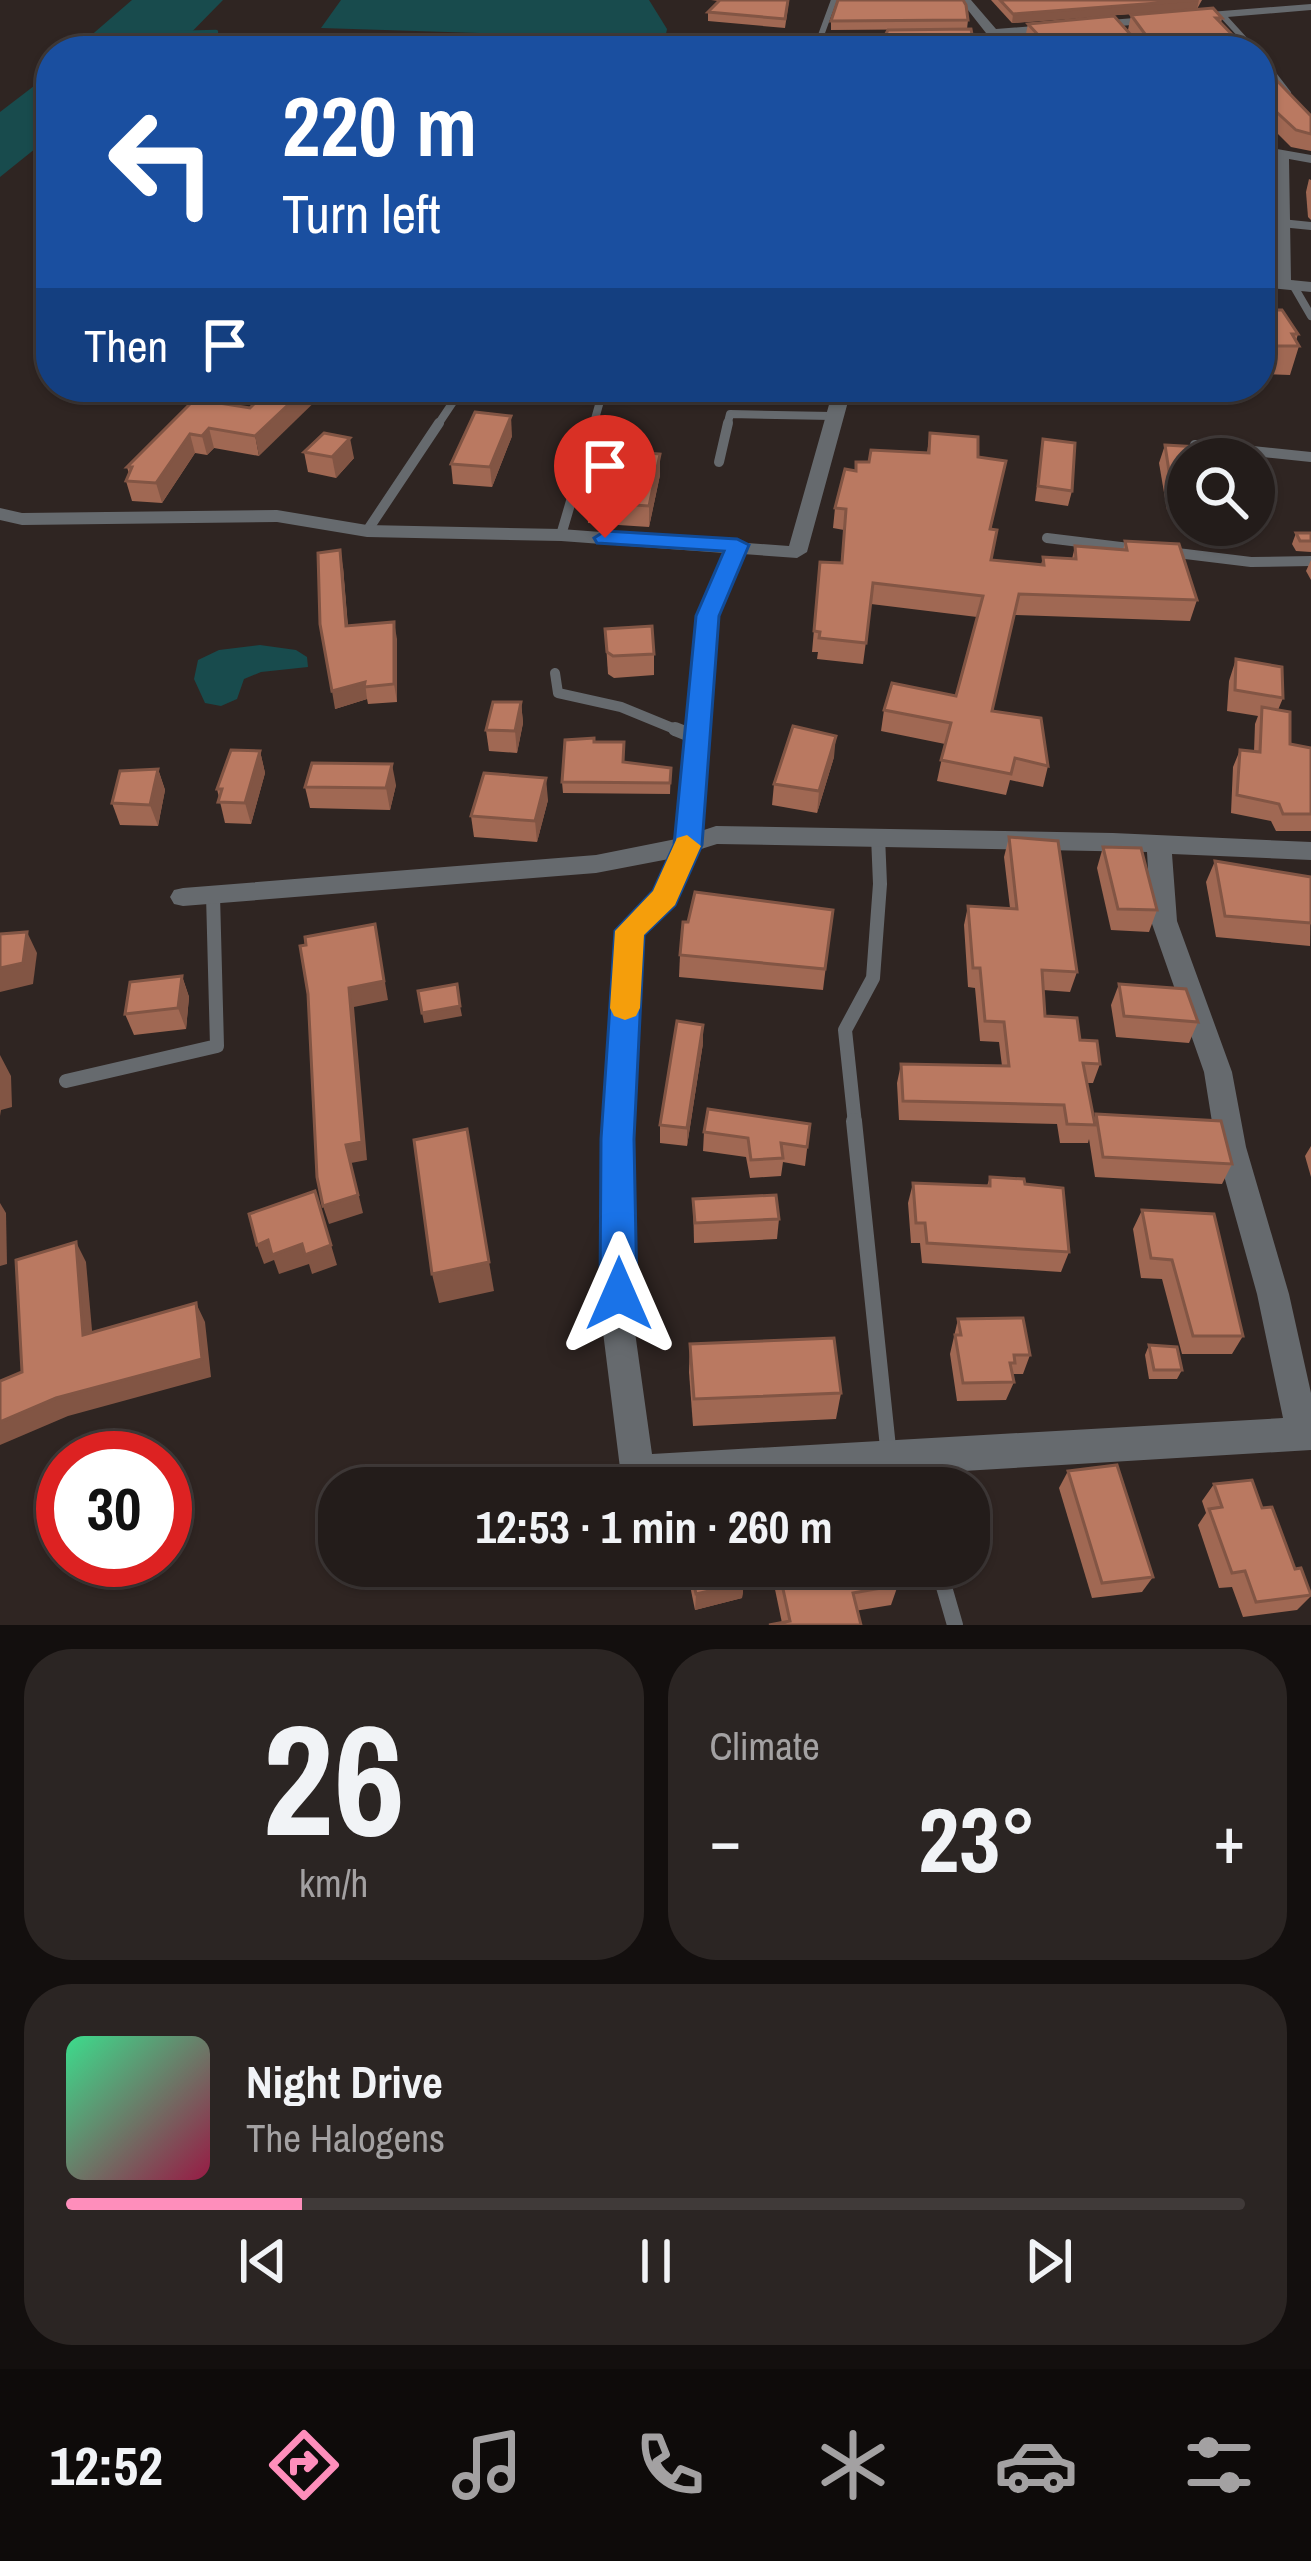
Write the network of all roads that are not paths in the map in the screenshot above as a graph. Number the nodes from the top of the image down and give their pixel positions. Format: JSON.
{"nodes":[{"id":1,"x":834,"y":0,"type":"edge"},
{"id":2,"x":965,"y":0,"type":"edge"},
{"id":3,"x":1237,"y":0,"type":"edge"},
{"id":4,"x":1311,"y":7,"type":"edge"},
{"id":5,"x":1248,"y":14,"type":"junction"},
{"id":6,"x":1224,"y":17,"type":"junction"},
{"id":7,"x":1113,"y":22,"type":"junction"},
{"id":8,"x":992,"y":34,"type":"junction"},
{"id":9,"x":821,"y":36,"type":"edge"},
{"id":10,"x":882,"y":36,"type":"edge"},
{"id":11,"x":1122,"y":36,"type":"edge"},
{"id":12,"x":1241,"y":36,"type":"edge"},
{"id":13,"x":1275,"y":76,"type":"edge"},
{"id":14,"x":1299,"y":107,"type":"edge"},
{"id":15,"x":1275,"y":153,"type":"edge"},
{"id":16,"x":1282,"y":154,"type":"junction"},
{"id":17,"x":1311,"y":158,"type":"edge"},
{"id":18,"x":1281,"y":223,"type":"junction"},
{"id":19,"x":1311,"y":226,"type":"edge"},
{"id":20,"x":1292,"y":282,"type":"edge"},
{"id":21,"x":1311,"y":316,"type":"edge"},
{"id":22,"x":453,"y":402,"type":"edge"},
{"id":23,"x":600,"y":402,"type":"edge"},
{"id":24,"x":838,"y":402,"type":"edge"},
{"id":25,"x":832,"y":416,"type":"junction"},
{"id":26,"x":1275,"y":453,"type":"edge"},
{"id":27,"x":1311,"y":457,"type":"edge"},
{"id":28,"x":719,"y":462,"type":"dead end"},
{"id":29,"x":0,"y":514,"type":"edge"},
{"id":30,"x":367,"y":530,"type":"junction"},
{"id":31,"x":561,"y":536,"type":"junction"},
{"id":32,"x":1047,"y":538,"type":"dead end"},
{"id":33,"x":737,"y":545,"type":"junction"},
{"id":34,"x":1311,"y":561,"type":"edge"},
{"id":35,"x":555,"y":673,"type":"dead end"},
{"id":36,"x":694,"y":737,"type":"junction"},
{"id":37,"x":878,"y":836,"type":"junction"},
{"id":38,"x":688,"y":845,"type":"junction"},
{"id":39,"x":1159,"y":846,"type":"junction"},
{"id":40,"x":1311,"y":851,"type":"edge"},
{"id":41,"x":213,"y":895,"type":"junction"},
{"id":42,"x":183,"y":897,"type":"dead end"},
{"id":43,"x":66,"y":1081,"type":"dead end"},
{"id":44,"x":1308,"y":1440,"type":"edge"},
{"id":45,"x":889,"y":1456,"type":"junction"},
{"id":46,"x":894,"y":1467,"type":"edge"},
{"id":47,"x":948,"y":1587,"type":"edge"},
{"id":48,"x":955,"y":1625,"type":"edge"}],
"edges":[{"from":1,"to":9,"type":"lane"},
{"from":2,"to":8,"type":"street"},
{"from":3,"to":5,"type":"street"},
{"from":4,"to":5,"type":"street"},
{"from":5,"to":6,"type":"street"},
{"from":6,"to":7,"type":"street"},
{"from":6,"to":12,"type":"lane"},
{"from":7,"to":8,"type":"street"},
{"from":7,"to":11,"type":"lane"},
{"from":8,"to":10,"type":"street"},
{"from":13,"to":14,"type":"lane"},
{"from":15,"to":16,"type":"street"},
{"from":16,"to":17,"type":"street"},
{"from":16,"to":18,"type":"street"},
{"from":18,"to":19,"type":"lane"},
{"from":18,"to":20,"type":"street"},
{"from":20,"to":21,"type":"lane"},
{"from":22,"to":30,"type":"lane"},
{"from":23,"to":31,"type":"lane"},
{"from":24,"to":25,"type":"street"},
{"from":25,"to":28,"type":"lane"},
{"from":25,"to":33,"type":"street"},
{"from":26,"to":27,"type":"lane"},
{"from":29,"to":30,"type":"street"},
{"from":30,"to":31,"type":"street"},
{"from":31,"to":33,"type":"street"},
{"from":32,"to":34,"type":"lane"},
{"from":33,"to":36,"type":"street"},
{"from":35,"to":36,"type":"lane"},
{"from":36,"to":38,"type":"street"},
{"from":37,"to":38,"type":"street"},
{"from":37,"to":39,"type":"street"},
{"from":37,"to":45,"type":"lane"},
{"from":38,"to":41,"type":"street"},
{"from":38,"to":45,"type":"street"},
{"from":39,"to":40,"type":"street"},
{"from":39,"to":44,"type":"street"},
{"from":41,"to":42,"type":"street"},
{"from":41,"to":43,"type":"lane"},
{"from":44,"to":45,"type":"street"},
{"from":45,"to":46,"type":"lane"},
{"from":47,"to":48,"type":"lane"}]}
